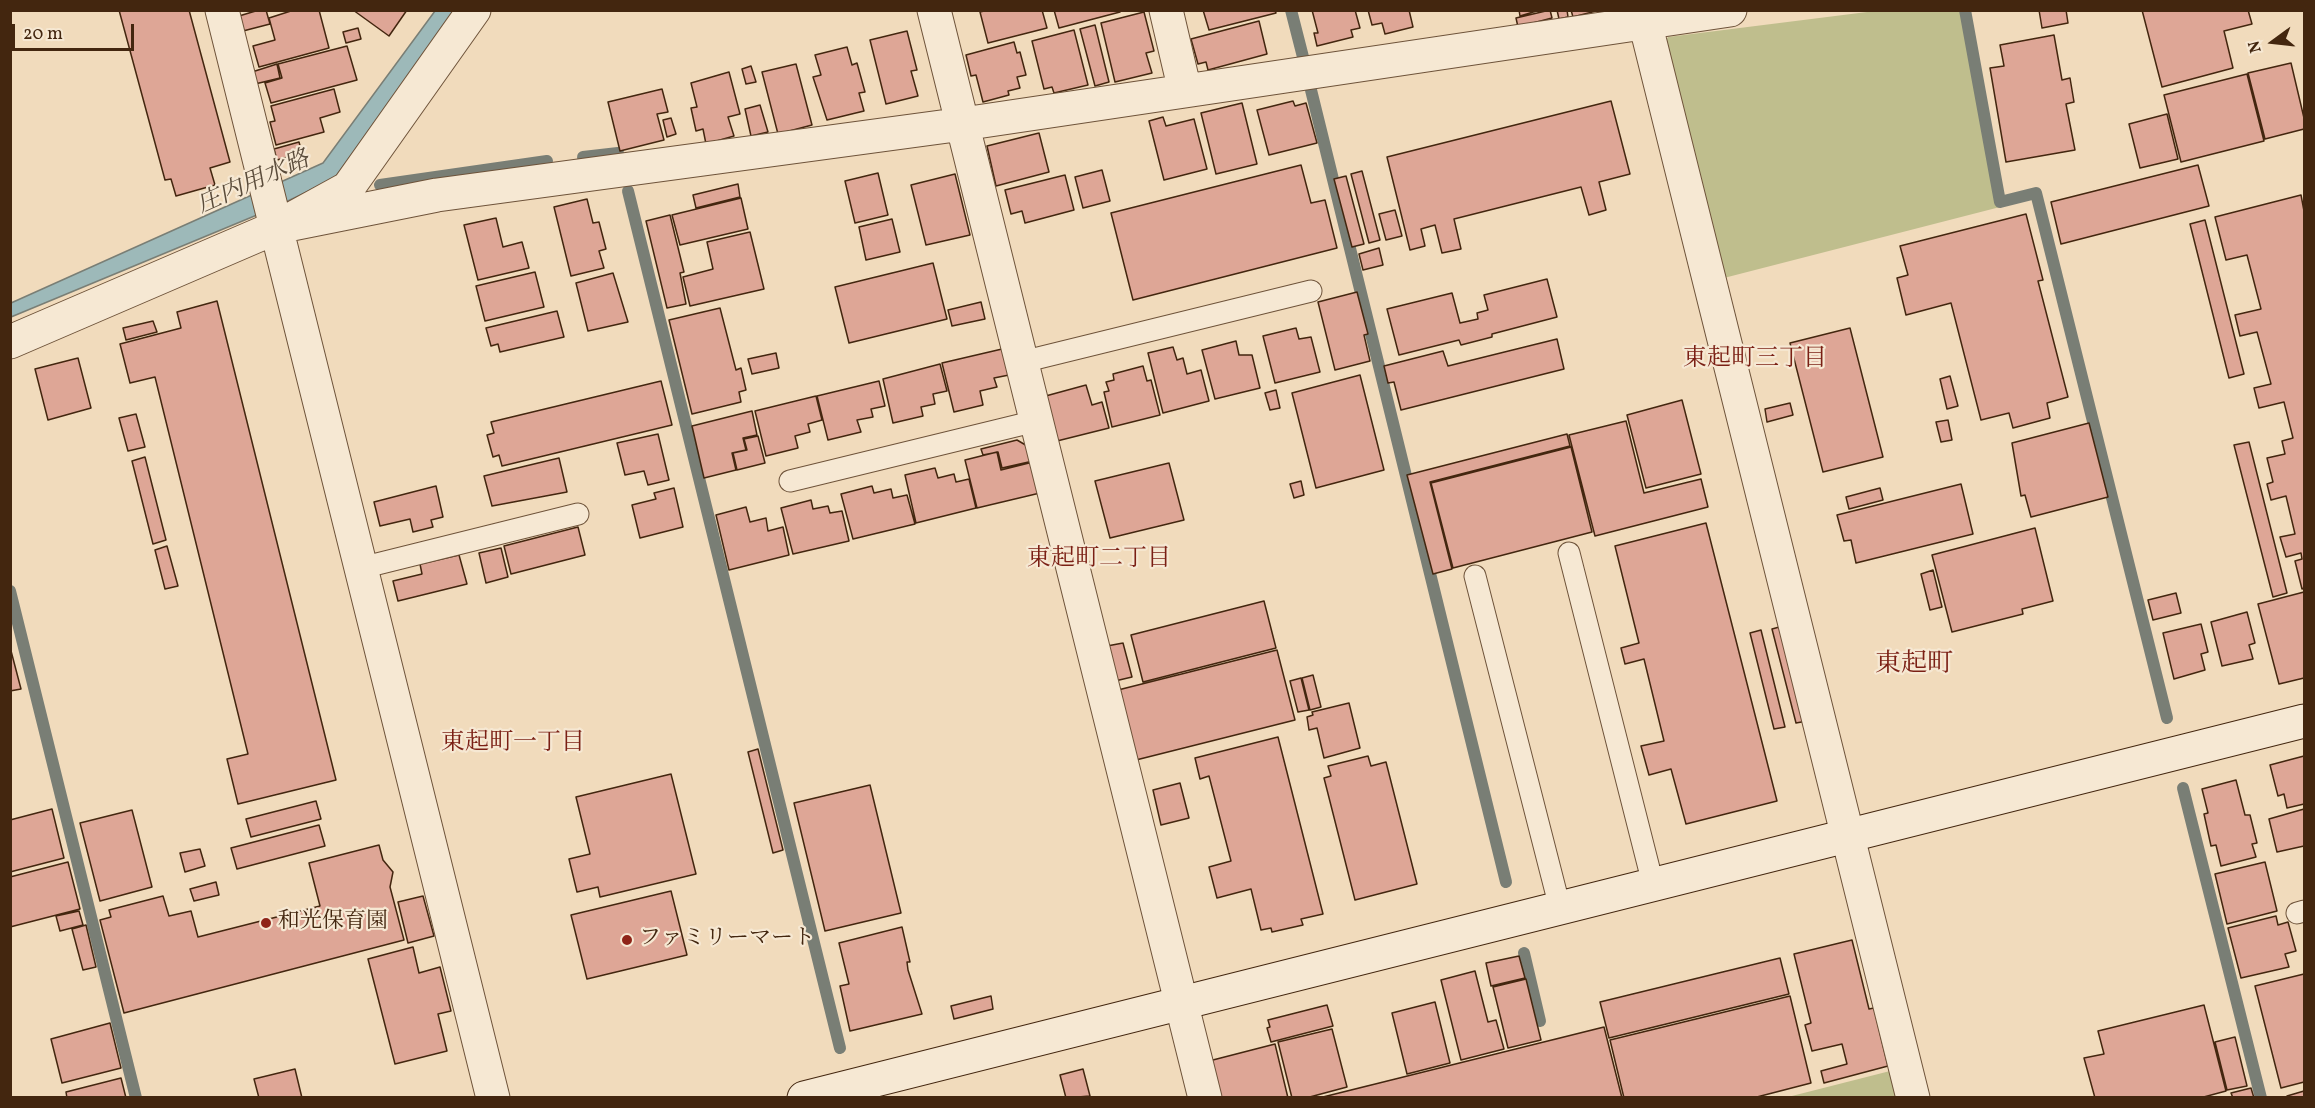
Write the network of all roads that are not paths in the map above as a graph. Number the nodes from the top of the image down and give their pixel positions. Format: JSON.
{"nodes":[{"id":1,"x":222,"y":10,"type":"edge"},
{"id":2,"x":474,"y":10,"type":"edge"},
{"id":3,"x":934,"y":10,"type":"edge"},
{"id":4,"x":1166,"y":10,"type":"edge"},
{"id":5,"x":1730,"y":10,"type":"edge"},
{"id":6,"x":1643,"y":16,"type":"edge"},
{"id":7,"x":1185,"y":91,"type":"junction"},
{"id":8,"x":963,"y":124,"type":"junction"},
{"id":9,"x":275,"y":220,"type":"junction"},
{"id":10,"x":1311,"y":291,"type":"dead end"},
{"id":11,"x":10,"y":342,"type":"edge"},
{"id":12,"x":1022,"y":362,"type":"junction"},
{"id":13,"x":1036,"y":421,"type":"junction"},
{"id":14,"x":790,"y":481,"type":"dead end"},
{"id":15,"x":578,"y":514,"type":"dead end"},
{"id":16,"x":1569,"y":552,"type":"dead end"},
{"id":17,"x":361,"y":568,"type":"junction"},
{"id":18,"x":1475,"y":576,"type":"dead end"},
{"id":19,"x":2304,"y":721,"type":"edge"},
{"id":20,"x":1848,"y":836,"type":"junction"},
{"id":21,"x":1653,"y":884,"type":"junction"},
{"id":22,"x":1560,"y":908,"type":"junction"},
{"id":23,"x":1181,"y":1003,"type":"junction"},
{"id":24,"x":493,"y":1098,"type":"edge"},
{"id":25,"x":804,"y":1098,"type":"edge"},
{"id":26,"x":1205,"y":1098,"type":"edge"},
{"id":27,"x":1913,"y":1098,"type":"edge"}],
"edges":[{"from":1,"to":9,"type":"street"},
{"from":2,"to":9,"type":"street"},
{"from":3,"to":8,"type":"street"},
{"from":4,"to":7,"type":"street"},
{"from":5,"to":6,"type":"street"},
{"from":6,"to":7,"type":"street"},
{"from":6,"to":20,"type":"street"},
{"from":7,"to":8,"type":"street"},
{"from":8,"to":9,"type":"street"},
{"from":8,"to":12,"type":"street"},
{"from":9,"to":11,"type":"street"},
{"from":9,"to":17,"type":"street"},
{"from":10,"to":12,"type":"lane"},
{"from":12,"to":13,"type":"street"},
{"from":13,"to":14,"type":"lane"},
{"from":13,"to":23,"type":"street"},
{"from":15,"to":17,"type":"lane"},
{"from":16,"to":21,"type":"lane"},
{"from":17,"to":24,"type":"street"},
{"from":18,"to":22,"type":"lane"},
{"from":19,"to":20,"type":"street"},
{"from":20,"to":21,"type":"street"},
{"from":20,"to":27,"type":"street"},
{"from":21,"to":22,"type":"street"},
{"from":22,"to":23,"type":"street"},
{"from":23,"to":25,"type":"street"},
{"from":23,"to":26,"type":"street"}]}
